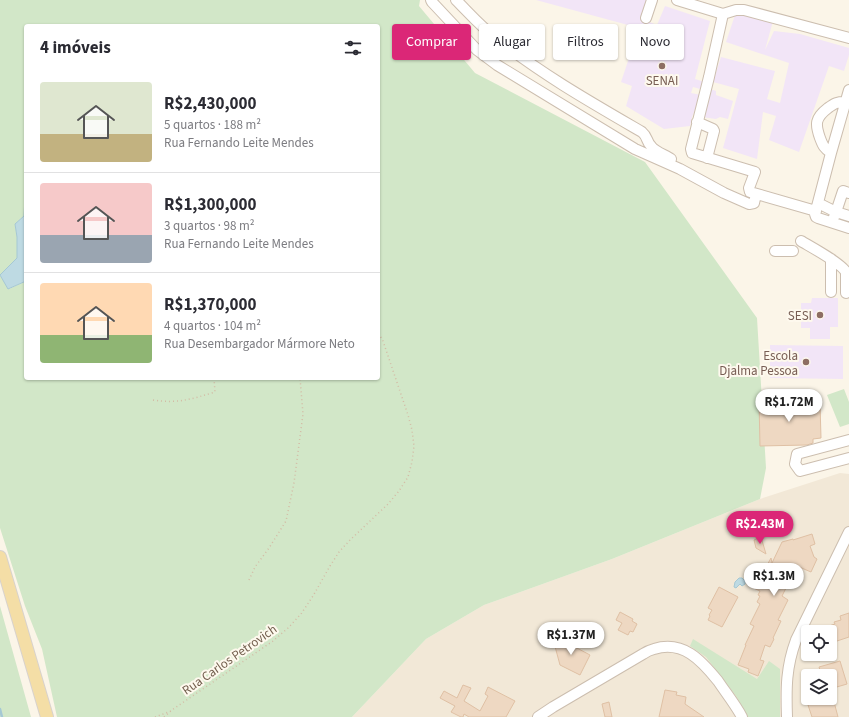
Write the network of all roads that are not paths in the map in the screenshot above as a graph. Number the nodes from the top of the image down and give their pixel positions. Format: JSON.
{"nodes":[{"id":1,"x":431,"y":0,"type":"edge"},
{"id":2,"x":456,"y":0,"type":"edge"},
{"id":3,"x":652,"y":0,"type":"edge"},
{"id":4,"x":677,"y":0,"type":"edge"},
{"id":5,"x":724,"y":14,"type":"junction"},
{"id":6,"x":646,"y":18,"type":"dead end"},
{"id":7,"x":849,"y":38,"type":"edge"},
{"id":8,"x":849,"y":90,"type":"edge"},
{"id":9,"x":845,"y":102,"type":"junction"},
{"id":10,"x":697,"y":122,"type":"junction"},
{"id":11,"x":831,"y":153,"type":"junction"},
{"id":12,"x":707,"y":158,"type":"junction"},
{"id":13,"x":680,"y":169,"type":"junction"},
{"id":14,"x":849,"y":193,"type":"edge"},
{"id":15,"x":756,"y":194,"type":"junction"},
{"id":16,"x":817,"y":207,"type":"junction"},
{"id":17,"x":836,"y":212,"type":"junction"},
{"id":18,"x":849,"y":216,"type":"edge"},
{"id":19,"x":833,"y":223,"type":"junction"},
{"id":20,"x":849,"y":228,"type":"edge"},
{"id":21,"x":801,"y":241,"type":"dead end"},
{"id":22,"x":775,"y":251,"type":"dead end"},
{"id":23,"x":793,"y":251,"type":"dead end"},
{"id":24,"x":831,"y":259,"type":"junction"},
{"id":25,"x":831,"y":292,"type":"dead end"},
{"id":26,"x":846,"y":293,"type":"dead end"},
{"id":27,"x":849,"y":440,"type":"edge"},
{"id":28,"x":849,"y":458,"type":"edge"},
{"id":29,"x":849,"y":532,"type":"edge"},
{"id":30,"x":0,"y":557,"type":"edge"},
{"id":31,"x":47,"y":717,"type":"edge"},
{"id":32,"x":538,"y":717,"type":"edge"},
{"id":33,"x":742,"y":717,"type":"edge"},
{"id":34,"x":787,"y":717,"type":"edge"}],
"edges":[{"from":1,"to":13,"type":"street"},
{"from":2,"to":13,"type":"street"},
{"from":3,"to":6,"type":"street"},
{"from":4,"to":5,"type":"street"},
{"from":5,"to":7,"type":"street"},
{"from":5,"to":10,"type":"street"},
{"from":8,"to":9,"type":"street"},
{"from":9,"to":11,"type":"street"},
{"from":9,"to":11,"type":"street"},
{"from":10,"to":12,"type":"street"},
{"from":10,"to":12,"type":"street"},
{"from":11,"to":16,"type":"street"},
{"from":12,"to":15,"type":"street"},
{"from":13,"to":15,"type":"street"},
{"from":14,"to":17,"type":"street"},
{"from":15,"to":16,"type":"street"},
{"from":16,"to":17,"type":"street"},
{"from":16,"to":19,"type":"street"},
{"from":17,"to":18,"type":"street"},
{"from":17,"to":19,"type":"street"},
{"from":19,"to":20,"type":"street"},
{"from":21,"to":24,"type":"street"},
{"from":22,"to":23,"type":"street"},
{"from":24,"to":25,"type":"street"},
{"from":24,"to":26,"type":"street"},
{"from":27,"to":28,"type":"street"},
{"from":29,"to":34,"type":"street"},
{"from":30,"to":31,"type":"main road"},
{"from":32,"to":33,"type":"street"}]}
